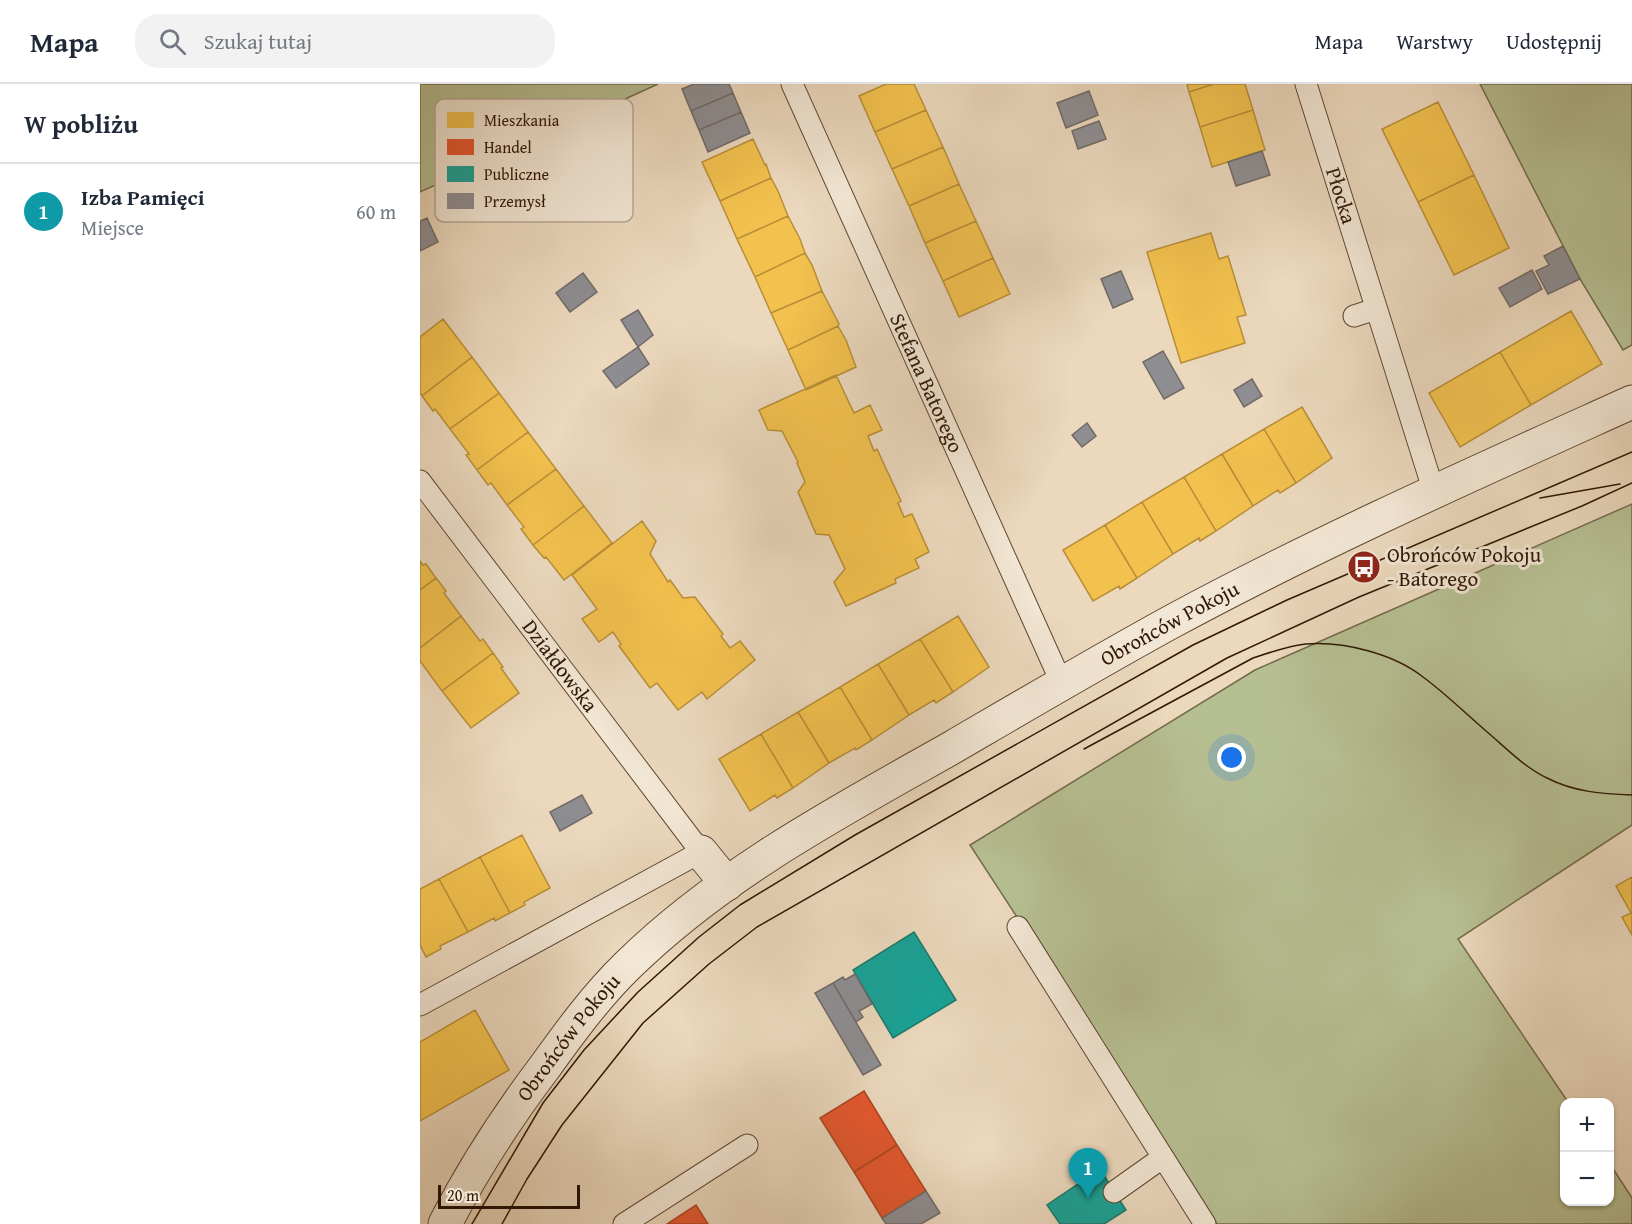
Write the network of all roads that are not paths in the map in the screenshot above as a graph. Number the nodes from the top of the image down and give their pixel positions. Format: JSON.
{"nodes":[{"id":1,"x":792,"y":84,"type":"edge"},
{"id":2,"x":1306,"y":84,"type":"edge"},
{"id":3,"x":1376,"y":309,"type":"junction"},
{"id":4,"x":1354,"y":316,"type":"dead end"},
{"id":5,"x":1632,"y":402,"type":"edge"},
{"id":6,"x":420,"y":481,"type":"edge"},
{"id":7,"x":1434,"y":492,"type":"junction"},
{"id":8,"x":1062,"y":684,"type":"junction"},
{"id":9,"x":701,"y":852,"type":"junction"},
{"id":10,"x":727,"y":884,"type":"junction"},
{"id":11,"x":1018,"y":927,"type":"dead end"},
{"id":12,"x":420,"y":1005,"type":"edge"},
{"id":13,"x":747,"y":1145,"type":"dead end"},
{"id":14,"x":1162,"y":1158,"type":"junction"},
{"id":15,"x":1114,"y":1192,"type":"dead end"},
{"id":16,"x":445,"y":1224,"type":"edge"},
{"id":17,"x":624,"y":1224,"type":"edge"},
{"id":18,"x":1205,"y":1224,"type":"edge"}],
"edges":[{"from":1,"to":8,"type":"lane","name":"Stefana Batorego"},
{"from":2,"to":3,"type":"lane","name":"Płocka"},
{"from":3,"to":4,"type":"lane"},
{"from":3,"to":7,"type":"lane","name":"Płocka"},
{"from":5,"to":7,"type":"street","name":"Obrońców Pokoju"},
{"from":6,"to":9,"type":"lane","name":"Działdowska"},
{"from":7,"to":8,"type":"street","name":"Obrońców Pokoju"},
{"from":8,"to":10,"type":"street","name":"Obrońców Pokoju"},
{"from":9,"to":10,"type":"street"},
{"from":9,"to":12,"type":"lane"},
{"from":10,"to":16,"type":"street","name":"Obrońców Pokoju"},
{"from":11,"to":14,"type":"lane"},
{"from":13,"to":17,"type":"lane"},
{"from":14,"to":15,"type":"lane"},
{"from":14,"to":18,"type":"lane"}]}
